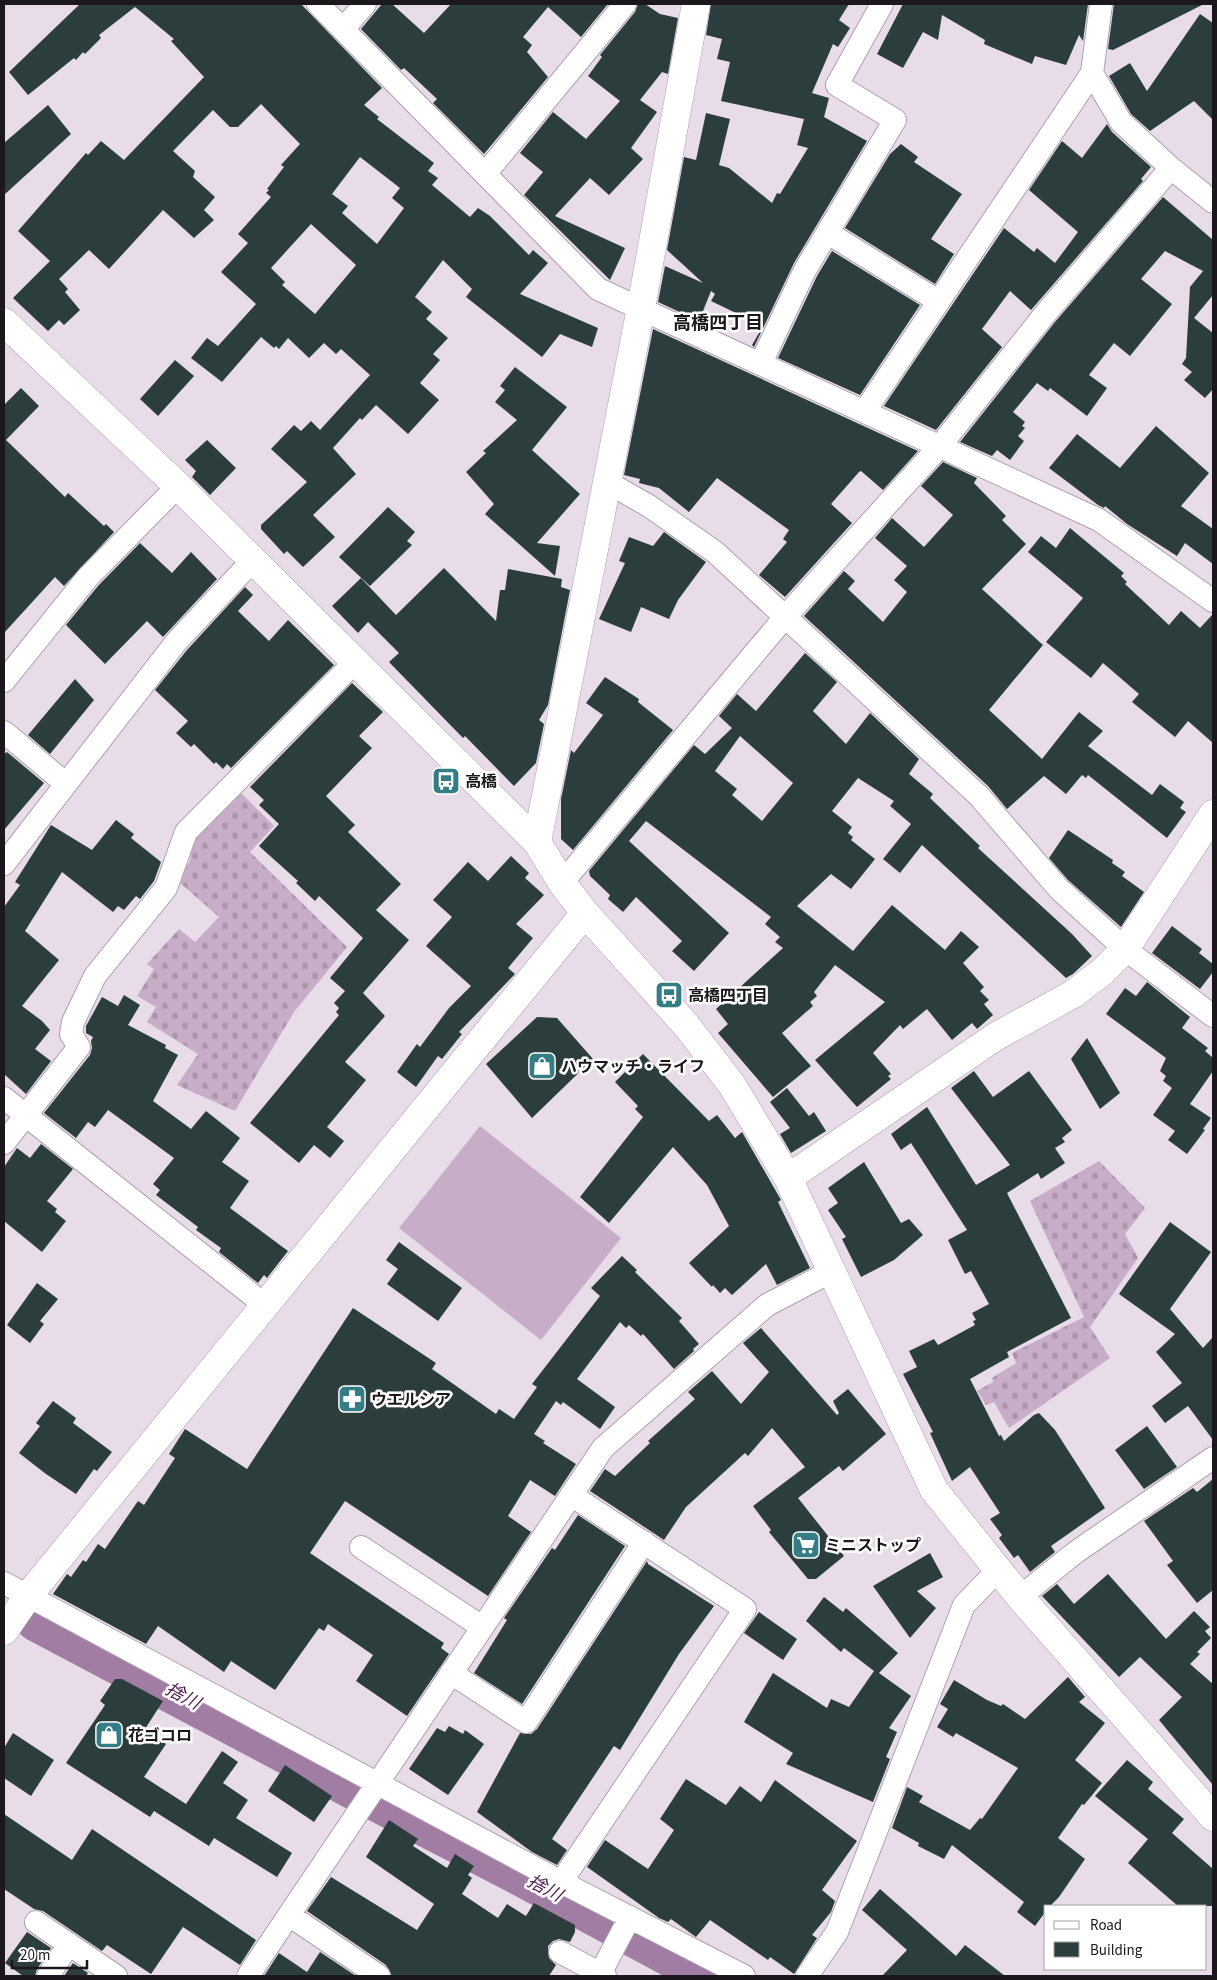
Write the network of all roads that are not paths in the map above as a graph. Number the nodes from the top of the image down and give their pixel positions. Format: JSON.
{"nodes":[{"id":1,"x":318,"y":4,"type":"edge"},
{"id":2,"x":365,"y":4,"type":"edge"},
{"id":3,"x":625,"y":4,"type":"edge"},
{"id":4,"x":696,"y":4,"type":"edge"},
{"id":5,"x":882,"y":4,"type":"edge"},
{"id":6,"x":1101,"y":4,"type":"edge"},
{"id":7,"x":343,"y":29,"type":"junction"},
{"id":8,"x":1092,"y":73,"type":"junction"},
{"id":9,"x":1171,"y":168,"type":"junction"},
{"id":10,"x":485,"y":174,"type":"junction"},
{"id":11,"x":1213,"y":202,"type":"edge"},
{"id":12,"x":828,"y":233,"type":"junction"},
{"id":13,"x":938,"y":302,"type":"junction"},
{"id":14,"x":642,"y":308,"type":"junction"},
{"id":15,"x":4,"y":322,"type":"edge"},
{"id":16,"x":761,"y":363,"type":"junction"},
{"id":17,"x":865,"y":411,"type":"junction"},
{"id":18,"x":940,"y":446,"type":"junction"},
{"id":19,"x":607,"y":482,"type":"junction"},
{"id":20,"x":178,"y":486,"type":"junction"},
{"id":21,"x":253,"y":560,"type":"junction"},
{"id":22,"x":1213,"y":601,"type":"edge"},
{"id":23,"x":785,"y":617,"type":"junction"},
{"id":24,"x":355,"y":662,"type":"junction"},
{"id":25,"x":4,"y":681,"type":"edge"},
{"id":26,"x":4,"y":732,"type":"edge"},
{"id":27,"x":65,"y":784,"type":"junction"},
{"id":28,"x":1213,"y":814,"type":"edge"},
{"id":29,"x":537,"y":842,"type":"junction"},
{"id":30,"x":4,"y":864,"type":"edge"},
{"id":31,"x":562,"y":883,"type":"junction"},
{"id":32,"x":585,"y":913,"type":"junction"},
{"id":33,"x":1125,"y":948,"type":"junction"},
{"id":34,"x":1213,"y":1016,"type":"edge"},
{"id":35,"x":4,"y":1098,"type":"edge"},
{"id":36,"x":25,"y":1115,"type":"junction"},
{"id":37,"x":4,"y":1144,"type":"edge"},
{"id":38,"x":788,"y":1178,"type":"junction"},
{"id":39,"x":832,"y":1271,"type":"junction"},
{"id":40,"x":266,"y":1306,"type":"junction"},
{"id":41,"x":1213,"y":1458,"type":"edge"},
{"id":42,"x":572,"y":1495,"type":"junction"},
{"id":43,"x":644,"y":1542,"type":"junction"},
{"id":44,"x":361,"y":1547,"type":"dead end"},
{"id":45,"x":998,"y":1570,"type":"junction"},
{"id":46,"x":4,"y":1583,"type":"edge"},
{"id":47,"x":28,"y":1596,"type":"junction"},
{"id":48,"x":1020,"y":1597,"type":"junction"},
{"id":49,"x":482,"y":1628,"type":"junction"},
{"id":50,"x":4,"y":1632,"type":"edge"},
{"id":51,"x":452,"y":1673,"type":"junction"},
{"id":52,"x":378,"y":1782,"type":"junction"},
{"id":53,"x":1213,"y":1817,"type":"edge"},
{"id":54,"x":562,"y":1882,"type":"junction"},
{"id":55,"x":288,"y":1915,"type":"junction"},
{"id":56,"x":630,"y":1917,"type":"junction"},
{"id":57,"x":36,"y":1922,"type":"dead end"},
{"id":58,"x":69,"y":1944,"type":"junction"},
{"id":59,"x":560,"y":1952,"type":"dead end"},
{"id":60,"x":603,"y":1975,"type":"edge"},
{"id":61,"x":48,"y":1976,"type":"edge"},
{"id":62,"x":116,"y":1976,"type":"edge"},
{"id":63,"x":248,"y":1976,"type":"edge"},
{"id":64,"x":379,"y":1976,"type":"edge"},
{"id":65,"x":744,"y":1976,"type":"edge"},
{"id":66,"x":807,"y":1976,"type":"edge"}],
"edges":[{"from":1,"to":7,"type":"street"},
{"from":2,"to":7,"type":"street"},
{"from":3,"to":10,"type":"street"},
{"from":4,"to":14,"type":"street"},
{"from":5,"to":12,"type":"street"},
{"from":6,"to":8,"type":"street"},
{"from":7,"to":10,"type":"street"},
{"from":8,"to":9,"type":"street"},
{"from":8,"to":13,"type":"street"},
{"from":9,"to":11,"type":"street"},
{"from":9,"to":18,"type":"street"},
{"from":10,"to":14,"type":"street"},
{"from":12,"to":13,"type":"street"},
{"from":12,"to":16,"type":"street"},
{"from":13,"to":17,"type":"street"},
{"from":14,"to":16,"type":"street"},
{"from":14,"to":19,"type":"street"},
{"from":15,"to":20,"type":"street"},
{"from":16,"to":17,"type":"street"},
{"from":17,"to":18,"type":"street"},
{"from":18,"to":22,"type":"street"},
{"from":18,"to":23,"type":"street"},
{"from":19,"to":23,"type":"street"},
{"from":19,"to":29,"type":"street"},
{"from":20,"to":21,"type":"street"},
{"from":20,"to":25,"type":"street"},
{"from":21,"to":24,"type":"street"},
{"from":21,"to":27,"type":"street"},
{"from":23,"to":31,"type":"street"},
{"from":23,"to":33,"type":"street"},
{"from":24,"to":29,"type":"street"},
{"from":24,"to":36,"type":"street"},
{"from":26,"to":27,"type":"street"},
{"from":27,"to":30,"type":"street"},
{"from":28,"to":33,"type":"street"},
{"from":29,"to":31,"type":"street"},
{"from":31,"to":32,"type":"street"},
{"from":32,"to":38,"type":"street"},
{"from":32,"to":40,"type":"street"},
{"from":33,"to":34,"type":"street"},
{"from":33,"to":38,"type":"street"},
{"from":35,"to":36,"type":"street"},
{"from":36,"to":37,"type":"street"},
{"from":36,"to":40,"type":"street"},
{"from":38,"to":39,"type":"street"},
{"from":39,"to":42,"type":"street"},
{"from":39,"to":45,"type":"street"},
{"from":40,"to":47,"type":"street"},
{"from":41,"to":48,"type":"street"},
{"from":42,"to":43,"type":"street"},
{"from":42,"to":49,"type":"street"},
{"from":43,"to":51,"type":"street"},
{"from":43,"to":54,"type":"street"},
{"from":44,"to":49,"type":"street"},
{"from":45,"to":48,"type":"street"},
{"from":45,"to":66,"type":"street"},
{"from":46,"to":47,"type":"street"},
{"from":47,"to":50,"type":"street"},
{"from":47,"to":52,"type":"street"},
{"from":48,"to":53,"type":"street"},
{"from":49,"to":51,"type":"street"},
{"from":51,"to":52,"type":"street"},
{"from":52,"to":54,"type":"street"},
{"from":52,"to":55,"type":"street"},
{"from":54,"to":56,"type":"street"},
{"from":55,"to":63,"type":"street"},
{"from":55,"to":64,"type":"street"},
{"from":56,"to":60,"type":"street"},
{"from":56,"to":65,"type":"street"},
{"from":57,"to":58,"type":"street"},
{"from":58,"to":61,"type":"street"},
{"from":58,"to":62,"type":"street"},
{"from":59,"to":60,"type":"street"}]}
